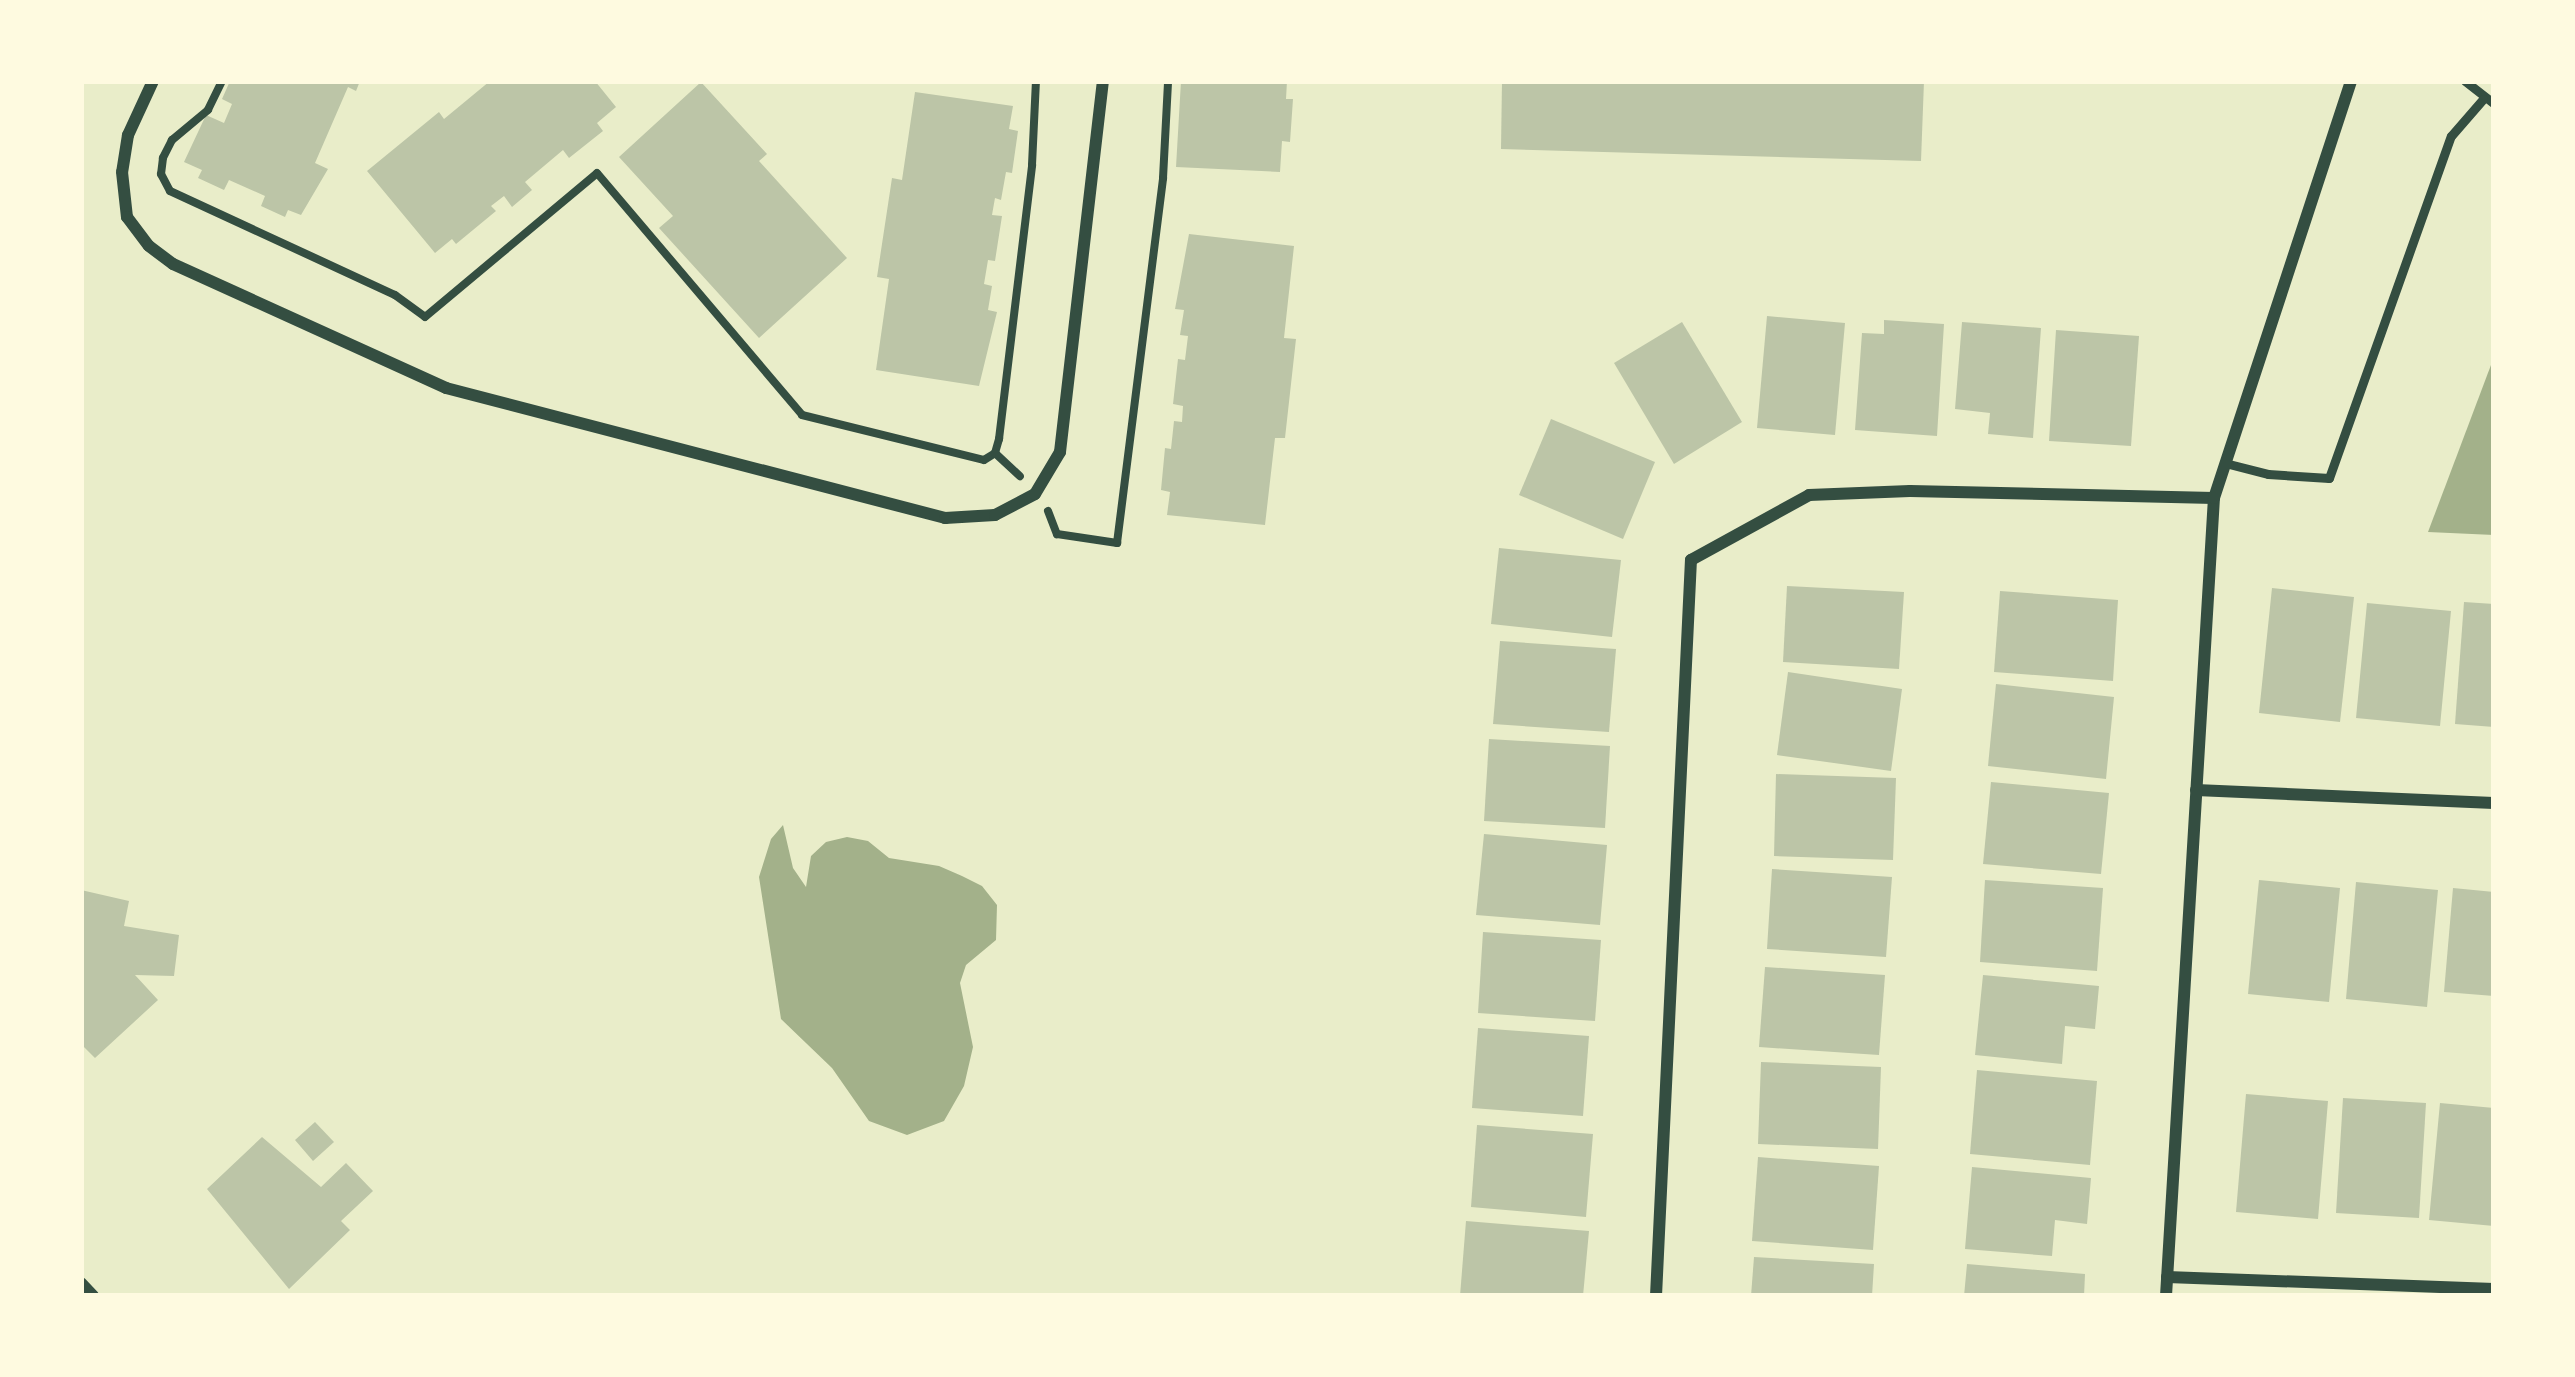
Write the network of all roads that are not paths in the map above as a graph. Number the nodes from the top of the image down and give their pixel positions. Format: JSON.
{"nodes":[{"id":1,"x":153,"y":81,"type":"edge"},
{"id":2,"x":1103,"y":81,"type":"edge"},
{"id":3,"x":2351,"y":81,"type":"edge"},
{"id":4,"x":2465,"y":81,"type":"edge"},
{"id":5,"x":2488,"y":102,"type":"edge"},
{"id":6,"x":2225,"y":463,"type":"junction"},
{"id":7,"x":2214,"y":498,"type":"junction"},
{"id":8,"x":2196,"y":790,"type":"junction"},
{"id":9,"x":2494,"y":803,"type":"edge"},
{"id":10,"x":2167,"y":1276,"type":"junction"},
{"id":11,"x":81,"y":1283,"type":"edge"},
{"id":12,"x":2494,"y":1289,"type":"edge"},
{"id":13,"x":93,"y":1296,"type":"edge"},
{"id":14,"x":1656,"y":1296,"type":"edge"},
{"id":15,"x":2166,"y":1296,"type":"edge"}],
"edges":[{"from":1,"to":2,"type":"street"},
{"from":3,"to":6,"type":"street"},
{"from":4,"to":5,"type":"lane"},
{"from":5,"to":6,"type":"lane"},
{"from":6,"to":7,"type":"street"},
{"from":7,"to":8,"type":"street"},
{"from":7,"to":14,"type":"street"},
{"from":8,"to":9,"type":"street"},
{"from":8,"to":10,"type":"street"},
{"from":10,"to":12,"type":"street"},
{"from":10,"to":15,"type":"street"},
{"from":11,"to":13,"type":"street"}]}
